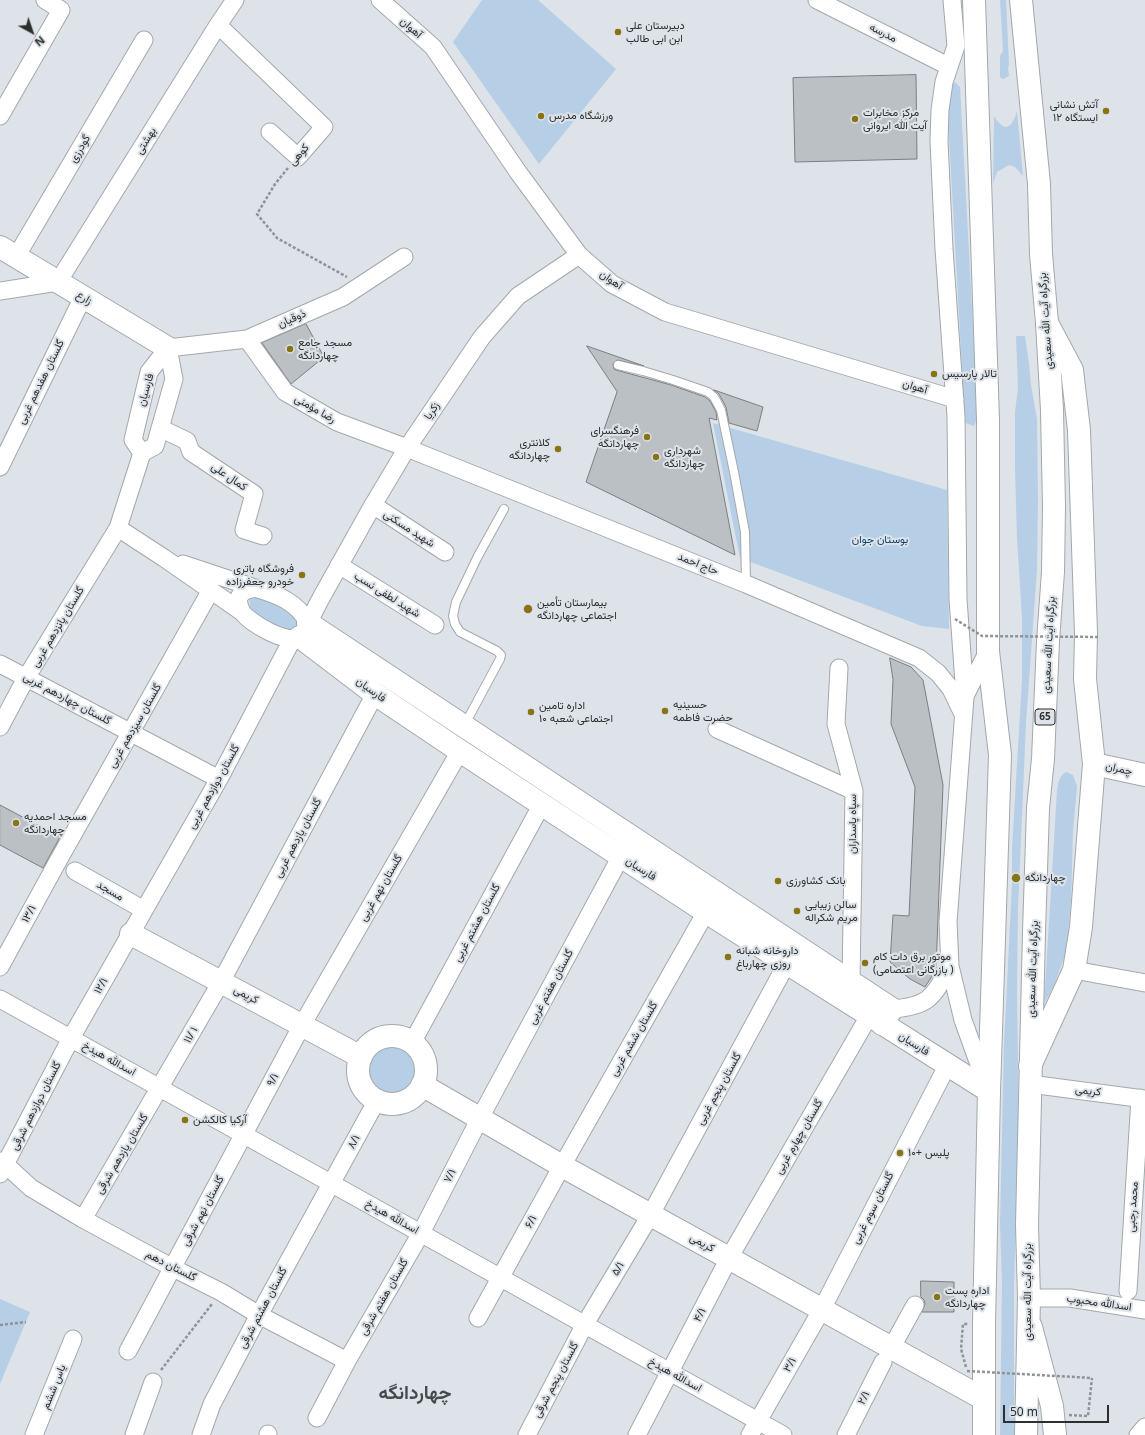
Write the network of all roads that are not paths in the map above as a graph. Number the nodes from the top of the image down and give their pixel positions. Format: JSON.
{"nodes":[{"id":1,"x":45,"y":0,"type":"edge"},
{"id":2,"x":235,"y":0,"type":"edge"},
{"id":3,"x":380,"y":0,"type":"edge"},
{"id":4,"x":817,"y":0,"type":"edge"},
{"id":5,"x":952,"y":0,"type":"edge"},
{"id":6,"x":974,"y":0,"type":"edge"},
{"id":7,"x":1021,"y":0,"type":"edge"},
{"id":8,"x":218,"y":25,"type":"junction"},
{"id":9,"x":144,"y":40,"type":"dead end"},
{"id":10,"x":966,"y":46,"type":"junction"},
{"id":11,"x":948,"y":66,"type":"junction"},
{"id":12,"x":0,"y":116,"type":"edge"},
{"id":13,"x":270,"y":132,"type":"dead end"},
{"id":14,"x":8,"y":252,"type":"edge"},
{"id":15,"x":579,"y":256,"type":"junction"},
{"id":16,"x":404,"y":257,"type":"dead end"},
{"id":17,"x":58,"y":282,"type":"junction"},
{"id":18,"x":0,"y":291,"type":"edge"},
{"id":19,"x":83,"y":297,"type":"junction"},
{"id":20,"x":1047,"y":323,"type":"junction"},
{"id":21,"x":247,"y":339,"type":"junction"},
{"id":22,"x":168,"y":348,"type":"junction"},
{"id":23,"x":618,"y":365,"type":"dead end"},
{"id":24,"x":955,"y":400,"type":"junction"},
{"id":25,"x":160,"y":428,"type":"junction"},
{"id":26,"x":407,"y":448,"type":"junction"},
{"id":27,"x":142,"y":453,"type":"junction"},
{"id":28,"x":0,"y":467,"type":"edge"},
{"id":29,"x":373,"y":505,"type":"junction"},
{"id":30,"x":504,"y":508,"type":"dead end"},
{"id":31,"x":118,"y":528,"type":"junction"},
{"id":32,"x":263,"y":536,"type":"dead end"},
{"id":33,"x":445,"y":552,"type":"dead end"},
{"id":34,"x":164,"y":558,"type":"junction"},
{"id":35,"x":339,"y":565,"type":"junction"},
{"id":36,"x":746,"y":584,"type":"junction"},
{"id":37,"x":255,"y":588,"type":"junction"},
{"id":38,"x":211,"y":590,"type":"junction"},
{"id":39,"x":242,"y":612,"type":"junction"},
{"id":40,"x":435,"y":625,"type":"dead end"},
{"id":41,"x":300,"y":627,"type":"junction"},
{"id":42,"x":988,"y":651,"type":"junction"},
{"id":43,"x":0,"y":664,"type":"edge"},
{"id":44,"x":839,"y":668,"type":"dead end"},
{"id":45,"x":26,"y":678,"type":"junction"},
{"id":46,"x":375,"y":694,"type":"junction"},
{"id":47,"x":965,"y":697,"type":"junction"},
{"id":48,"x":963,"y":715,"type":"junction"},
{"id":49,"x":0,"y":726,"type":"edge"},
{"id":50,"x":463,"y":727,"type":"junction"},
{"id":51,"x":717,"y":729,"type":"dead end"},
{"id":52,"x":131,"y":733,"type":"junction"},
{"id":53,"x":460,"y":751,"type":"junction"},
{"id":54,"x":1094,"y":764,"type":"junction"},
{"id":55,"x":1145,"y":775,"type":"edge"},
{"id":56,"x":219,"y":778,"type":"junction"},
{"id":57,"x":854,"y":791,"type":"junction"},
{"id":58,"x":542,"y":804,"type":"junction"},
{"id":59,"x":621,"y":856,"type":"junction"},
{"id":60,"x":58,"y":861,"type":"joint"},
{"id":61,"x":75,"y":871,"type":"dead end"},
{"id":62,"x":144,"y":910,"type":"junction"},
{"id":63,"x":706,"y":912,"type":"junction"},
{"id":64,"x":131,"y":934,"type":"junction"},
{"id":65,"x":787,"y":964,"type":"junction"},
{"id":66,"x":950,"y":966,"type":"junction"},
{"id":67,"x":0,"y":967,"type":"edge"},
{"id":68,"x":1074,"y":970,"type":"junction"},
{"id":69,"x":221,"y":982,"type":"junction"},
{"id":70,"x":850,"y":982,"type":"junction"},
{"id":71,"x":1145,"y":983,"type":"edge"},
{"id":72,"x":0,"y":999,"type":"edge"},
{"id":73,"x":881,"y":1016,"type":"junction"},
{"id":74,"x":302,"y":1025,"type":"junction"},
{"id":75,"x":71,"y":1038,"type":"junction"},
{"id":76,"x":412,"y":1043,"type":"junction"},
{"id":77,"x":361,"y":1057,"type":"junction"},
{"id":78,"x":947,"y":1066,"type":"junction"},
{"id":79,"x":1030,"y":1075,"type":"junction"},
{"id":80,"x":422,"y":1085,"type":"junction"},
{"id":81,"x":160,"y":1088,"type":"junction"},
{"id":82,"x":989,"y":1091,"type":"junction"},
{"id":83,"x":1142,"y":1098,"type":"edge"},
{"id":84,"x":377,"y":1100,"type":"junction"},
{"id":85,"x":480,"y":1118,"type":"junction"},
{"id":86,"x":244,"y":1135,"type":"junction"},
{"id":87,"x":562,"y":1166,"type":"junction"},
{"id":88,"x":2,"y":1167,"type":"edge"},
{"id":89,"x":332,"y":1184,"type":"junction"},
{"id":90,"x":651,"y":1214,"type":"junction"},
{"id":91,"x":83,"y":1219,"type":"junction"},
{"id":92,"x":421,"y":1233,"type":"junction"},
{"id":93,"x":729,"y":1258,"type":"junction"},
{"id":94,"x":173,"y":1268,"type":"junction"},
{"id":95,"x":501,"y":1278,"type":"junction"},
{"id":96,"x":1128,"y":1291,"type":"dead end"},
{"id":97,"x":915,"y":1305,"type":"dead end"},
{"id":98,"x":1028,"y":1307,"type":"junction"},
{"id":99,"x":822,"y":1308,"type":"junction"},
{"id":100,"x":1145,"y":1310,"type":"edge"},
{"id":101,"x":259,"y":1315,"type":"junction"},
{"id":102,"x":478,"y":1318,"type":"dead end"},
{"id":103,"x":585,"y":1324,"type":"junction"},
{"id":104,"x":73,"y":1339,"type":"dead end"},
{"id":105,"x":128,"y":1351,"type":"dead end"},
{"id":106,"x":887,"y":1354,"type":"junction"},
{"id":107,"x":347,"y":1361,"type":"junction"},
{"id":108,"x":671,"y":1372,"type":"junction"},
{"id":109,"x":153,"y":1382,"type":"road end"},
{"id":110,"x":984,"y":1399,"type":"junction"},
{"id":111,"x":317,"y":1418,"type":"dead end"},
{"id":112,"x":1145,"y":1426,"type":"edge"},
{"id":113,"x":754,"y":1428,"type":"edge"},
{"id":114,"x":34,"y":1435,"type":"edge"},
{"id":115,"x":134,"y":1435,"type":"edge"},
{"id":116,"x":201,"y":1435,"type":"edge"},
{"id":117,"x":527,"y":1435,"type":"edge"},
{"id":118,"x":637,"y":1435,"type":"edge"},
{"id":119,"x":783,"y":1435,"type":"edge"},
{"id":120,"x":846,"y":1435,"type":"edge"},
{"id":121,"x":984,"y":1435,"type":"edge"},
{"id":122,"x":1026,"y":1435,"type":"edge"},
{"id":123,"x":1055,"y":1435,"type":"edge"},
{"id":124,"x":1138,"y":1435,"type":"edge"}],
"edges":[{"from":1,"to":12,"type":"street"},
{"from":2,"to":8,"type":"street","name":"بهشتی"},
{"from":3,"to":15,"type":"street","name":"آهوان"},
{"from":4,"to":11,"type":"street","name":"مدرسه"},
{"from":5,"to":10,"type":"street"},
{"from":6,"to":10,"type":"main road"},
{"from":7,"to":20,"type":"main road","name":"بزرگراه آیت الله سعیدی","number":"65"},
{"from":8,"to":13,"type":"street","name":"کوهی"},
{"from":8,"to":17,"type":"street","name":"بهشتی"},
{"from":9,"to":14,"type":"street","name":"گودرزی"},
{"from":10,"to":11,"type":"street"},
{"from":10,"to":42,"type":"main road"},
{"from":11,"to":24,"type":"street"},
{"from":14,"to":17,"type":"main road","name":"زارع"},
{"from":15,"to":24,"type":"street","name":"آهوان"},
{"from":15,"to":26,"type":"street","name":"زکریا"},
{"from":16,"to":21,"type":"street","name":"ذوقیان"},
{"from":17,"to":18,"type":"street"},
{"from":17,"to":19,"type":"main road","name":"زارع"},
{"from":19,"to":22,"type":"main road","name":"زارع"},
{"from":19,"to":28,"type":"street","name":"گلستان هفدهم غربی"},
{"from":20,"to":54,"type":"main road"},
{"from":20,"to":79,"type":"main road","name":"بزرگراه آیت الله سعیدی","number":"65"},
{"from":21,"to":22,"type":"street","name":"ذوقیان"},
{"from":21,"to":26,"type":"street","name":"رضا مؤمنی"},
{"from":22,"to":25,"type":"street","name":"فارسیان"},
{"from":22,"to":27,"type":"street","name":"فارسیان"},
{"from":23,"to":36,"type":"lane"},
{"from":24,"to":47,"type":"street"},
{"from":25,"to":27,"type":"street","name":"فارسیان"},
{"from":25,"to":32,"type":"street","name":"کمال علی"},
{"from":26,"to":29,"type":"street","name":"زکریا"},
{"from":26,"to":36,"type":"street","name":"حاج احمد"},
{"from":27,"to":31,"type":"street"},
{"from":29,"to":33,"type":"street","name":"شهید مسکنی"},
{"from":29,"to":35,"type":"street","name":"زکریا"},
{"from":30,"to":50,"type":"lane"},
{"from":31,"to":34,"type":"street"},
{"from":31,"to":45,"type":"street","name":"گلستان پانزدهم غربی"},
{"from":34,"to":37,"type":"street"},
{"from":34,"to":38,"type":"street"},
{"from":35,"to":40,"type":"street","name":"شهید لطفی نسب"},
{"from":35,"to":41,"type":"street","name":"زکریا"},
{"from":36,"to":48,"type":"street","name":"حاج احمد"},
{"from":37,"to":39,"type":"street"},
{"from":37,"to":41,"type":"street"},
{"from":38,"to":39,"type":"street"},
{"from":38,"to":52,"type":"street","name":"گلستان سیزدهم غربی"},
{"from":39,"to":41,"type":"street"},
{"from":41,"to":46,"type":"main road","name":"فارسیان"},
{"from":41,"to":50,"type":"main road","name":"فارسیان"},
{"from":41,"to":56,"type":"street","name":"گلستان دوازدهم غربی"},
{"from":42,"to":47,"type":"street"},
{"from":42,"to":82,"type":"main road"},
{"from":43,"to":45,"type":"street","name":"گلستان چهاردهم غربی"},
{"from":44,"to":57,"type":"street","name":"سپاه پاسداران"},
{"from":45,"to":49,"type":"street","name":"گلستان پانزدهم غربی"},
{"from":45,"to":52,"type":"street","name":"گلستان چهاردهم غربی"},
{"from":46,"to":53,"type":"main road","name":"فارسیان"},
{"from":46,"to":69,"type":"street","name":"گلستان یازدهم غربی"},
{"from":47,"to":48,"type":"street"},
{"from":48,"to":66,"type":"street"},
{"from":50,"to":70,"type":"main road","name":"فارسیان"},
{"from":51,"to":57,"type":"street"},
{"from":52,"to":56,"type":"street","name":"گلستان چهاردهم غربی"},
{"from":52,"to":60,"type":"street","name":"گلستان سیزدهم غربی"},
{"from":53,"to":58,"type":"main road","name":"فارسیان"},
{"from":53,"to":74,"type":"street","name":"گلستان نهم غربی"},
{"from":54,"to":55,"type":"main road","name":"چمران"},
{"from":54,"to":68,"type":"main road"},
{"from":56,"to":62,"type":"street","name":"گلستان دوازدهم غربی"},
{"from":57,"to":70,"type":"street","name":"سپاه پاسداران"},
{"from":58,"to":59,"type":"main road","name":"فارسیان"},
{"from":58,"to":76,"type":"street","name":"گلستان هشتم غربی"},
{"from":59,"to":63,"type":"main road","name":"فارسیان"},
{"from":59,"to":85,"type":"street","name":"گلستان هفتم غربی"},
{"from":60,"to":67,"type":"street","name":"۱۳/۱"},
{"from":61,"to":62,"type":"street","name":"مسجد"},
{"from":62,"to":64,"type":"street","name":"گلستان دوازدهم غربی"},
{"from":63,"to":65,"type":"main road","name":"فارسیان"},
{"from":63,"to":87,"type":"street","name":"گلستان ششم غربی"},
{"from":64,"to":69,"type":"main road","name":"کریمی"},
{"from":64,"to":75,"type":"street","name":"۱۲/۱"},
{"from":65,"to":73,"type":"main road","name":"فارسیان"},
{"from":65,"to":90,"type":"street","name":"گلستان پنجم غربی"},
{"from":66,"to":73,"type":"street"},
{"from":66,"to":82,"type":"street"},
{"from":68,"to":71,"type":"street"},
{"from":68,"to":79,"type":"main road"},
{"from":69,"to":74,"type":"main road","name":"کریمی"},
{"from":69,"to":81,"type":"street","name":"۱۱/ ۱"},
{"from":70,"to":73,"type":"main road","name":"فارسیان"},
{"from":72,"to":75,"type":"street","name":"اسدالله هیدخ"},
{"from":73,"to":78,"type":"main road","name":"فارسیان"},
{"from":73,"to":93,"type":"street","name":"گلستان چهارم غربی"},
{"from":74,"to":77,"type":"main road","name":"کریمی"},
{"from":74,"to":86,"type":"street","name":"۹/۱"},
{"from":75,"to":81,"type":"street","name":"اسدالله هیدخ"},
{"from":75,"to":88,"type":"street","name":"گلستان دوازدهم شرقی"},
{"from":76,"to":77,"type":"main road"},
{"from":76,"to":80,"type":"main road"},
{"from":77,"to":84,"type":"main road"},
{"from":78,"to":82,"type":"main road","name":"فارسیان"},
{"from":78,"to":99,"type":"street","name":"گلستان سوم غربی"},
{"from":79,"to":83,"type":"street","name":"کریمی"},
{"from":79,"to":98,"type":"main road","name":"بزرگراه آیت الله سعیدی","number":"65"},
{"from":80,"to":84,"type":"main road"},
{"from":80,"to":85,"type":"main road","name":"کریمی"},
{"from":81,"to":86,"type":"street","name":"اسدالله هیدخ"},
{"from":81,"to":91,"type":"street","name":"گلستان یازدهم شرقی"},
{"from":82,"to":110,"type":"main road"},
{"from":83,"to":96,"type":"street","name":"محمد رجبی"},
{"from":84,"to":89,"type":"street","name":"۸/۱"},
{"from":85,"to":87,"type":"main road","name":"کریمی"},
{"from":85,"to":92,"type":"street","name":"۷/۱"},
{"from":86,"to":89,"type":"street","name":"اسدالله هیدخ"},
{"from":86,"to":94,"type":"street","name":"گلستان نهم شرقی"},
{"from":87,"to":90,"type":"main road","name":"کریمی"},
{"from":87,"to":95,"type":"street","name":"۶/۱"},
{"from":88,"to":91,"type":"street","name":"گلستان دهم"},
{"from":89,"to":92,"type":"street","name":"اسدالله هیدخ"},
{"from":89,"to":101,"type":"street","name":"گلستان هشتم شرقی"},
{"from":90,"to":93,"type":"main road","name":"کریمی"},
{"from":90,"to":103,"type":"street","name":"۵/۱"},
{"from":91,"to":94,"type":"street","name":"گلستان دهم"},
{"from":92,"to":95,"type":"street","name":"اسدالله هیدخ"},
{"from":92,"to":107,"type":"street","name":"گلستان هفتم شرقی"},
{"from":93,"to":99,"type":"main road","name":"کریمی"},
{"from":93,"to":108,"type":"street","name":"۴/۱"},
{"from":94,"to":101,"type":"street","name":"گلستان دهم"},
{"from":94,"to":105,"type":"street","name":"گلستان نهم شرقی"},
{"from":95,"to":102,"type":"street","name":"۶/۱"},
{"from":95,"to":103,"type":"street","name":"اسدالله هیدخ"},
{"from":97,"to":106,"type":"street","name":"۲/۱"},
{"from":98,"to":100,"type":"street","name":"اسدالله محبوب"},
{"from":98,"to":122,"type":"main road","name":"بزرگراه آیت الله سعیدی","number":"65"},
{"from":98,"to":123,"type":"main road"},
{"from":99,"to":106,"type":"main road","name":"کریمی"},
{"from":99,"to":113,"type":"street","name":"۳/۱"},
{"from":101,"to":107,"type":"street","name":"گلستان دهم"},
{"from":101,"to":116,"type":"street","name":"گلستان هشتم شرقی"},
{"from":103,"to":108,"type":"street","name":"اسدالله هیدخ"},
{"from":103,"to":117,"type":"street","name":"گلستان پنجم شرقی"},
{"from":104,"to":114,"type":"street","name":"یاس ششم"},
{"from":106,"to":110,"type":"main road","name":"کریمی"},
{"from":106,"to":120,"type":"street","name":"۲/۱"},
{"from":107,"to":111,"type":"street","name":"گلستان هفتم شرقی"},
{"from":108,"to":113,"type":"street","name":"اسدالله هیدخ"},
{"from":108,"to":118,"type":"street","name":"۴/۱"},
{"from":109,"to":115,"type":"street"},
{"from":110,"to":121,"type":"main road"},
{"from":112,"to":124,"type":"street"},
{"from":113,"to":119,"type":"street","name":"اسدالله هیدخ"}]}
